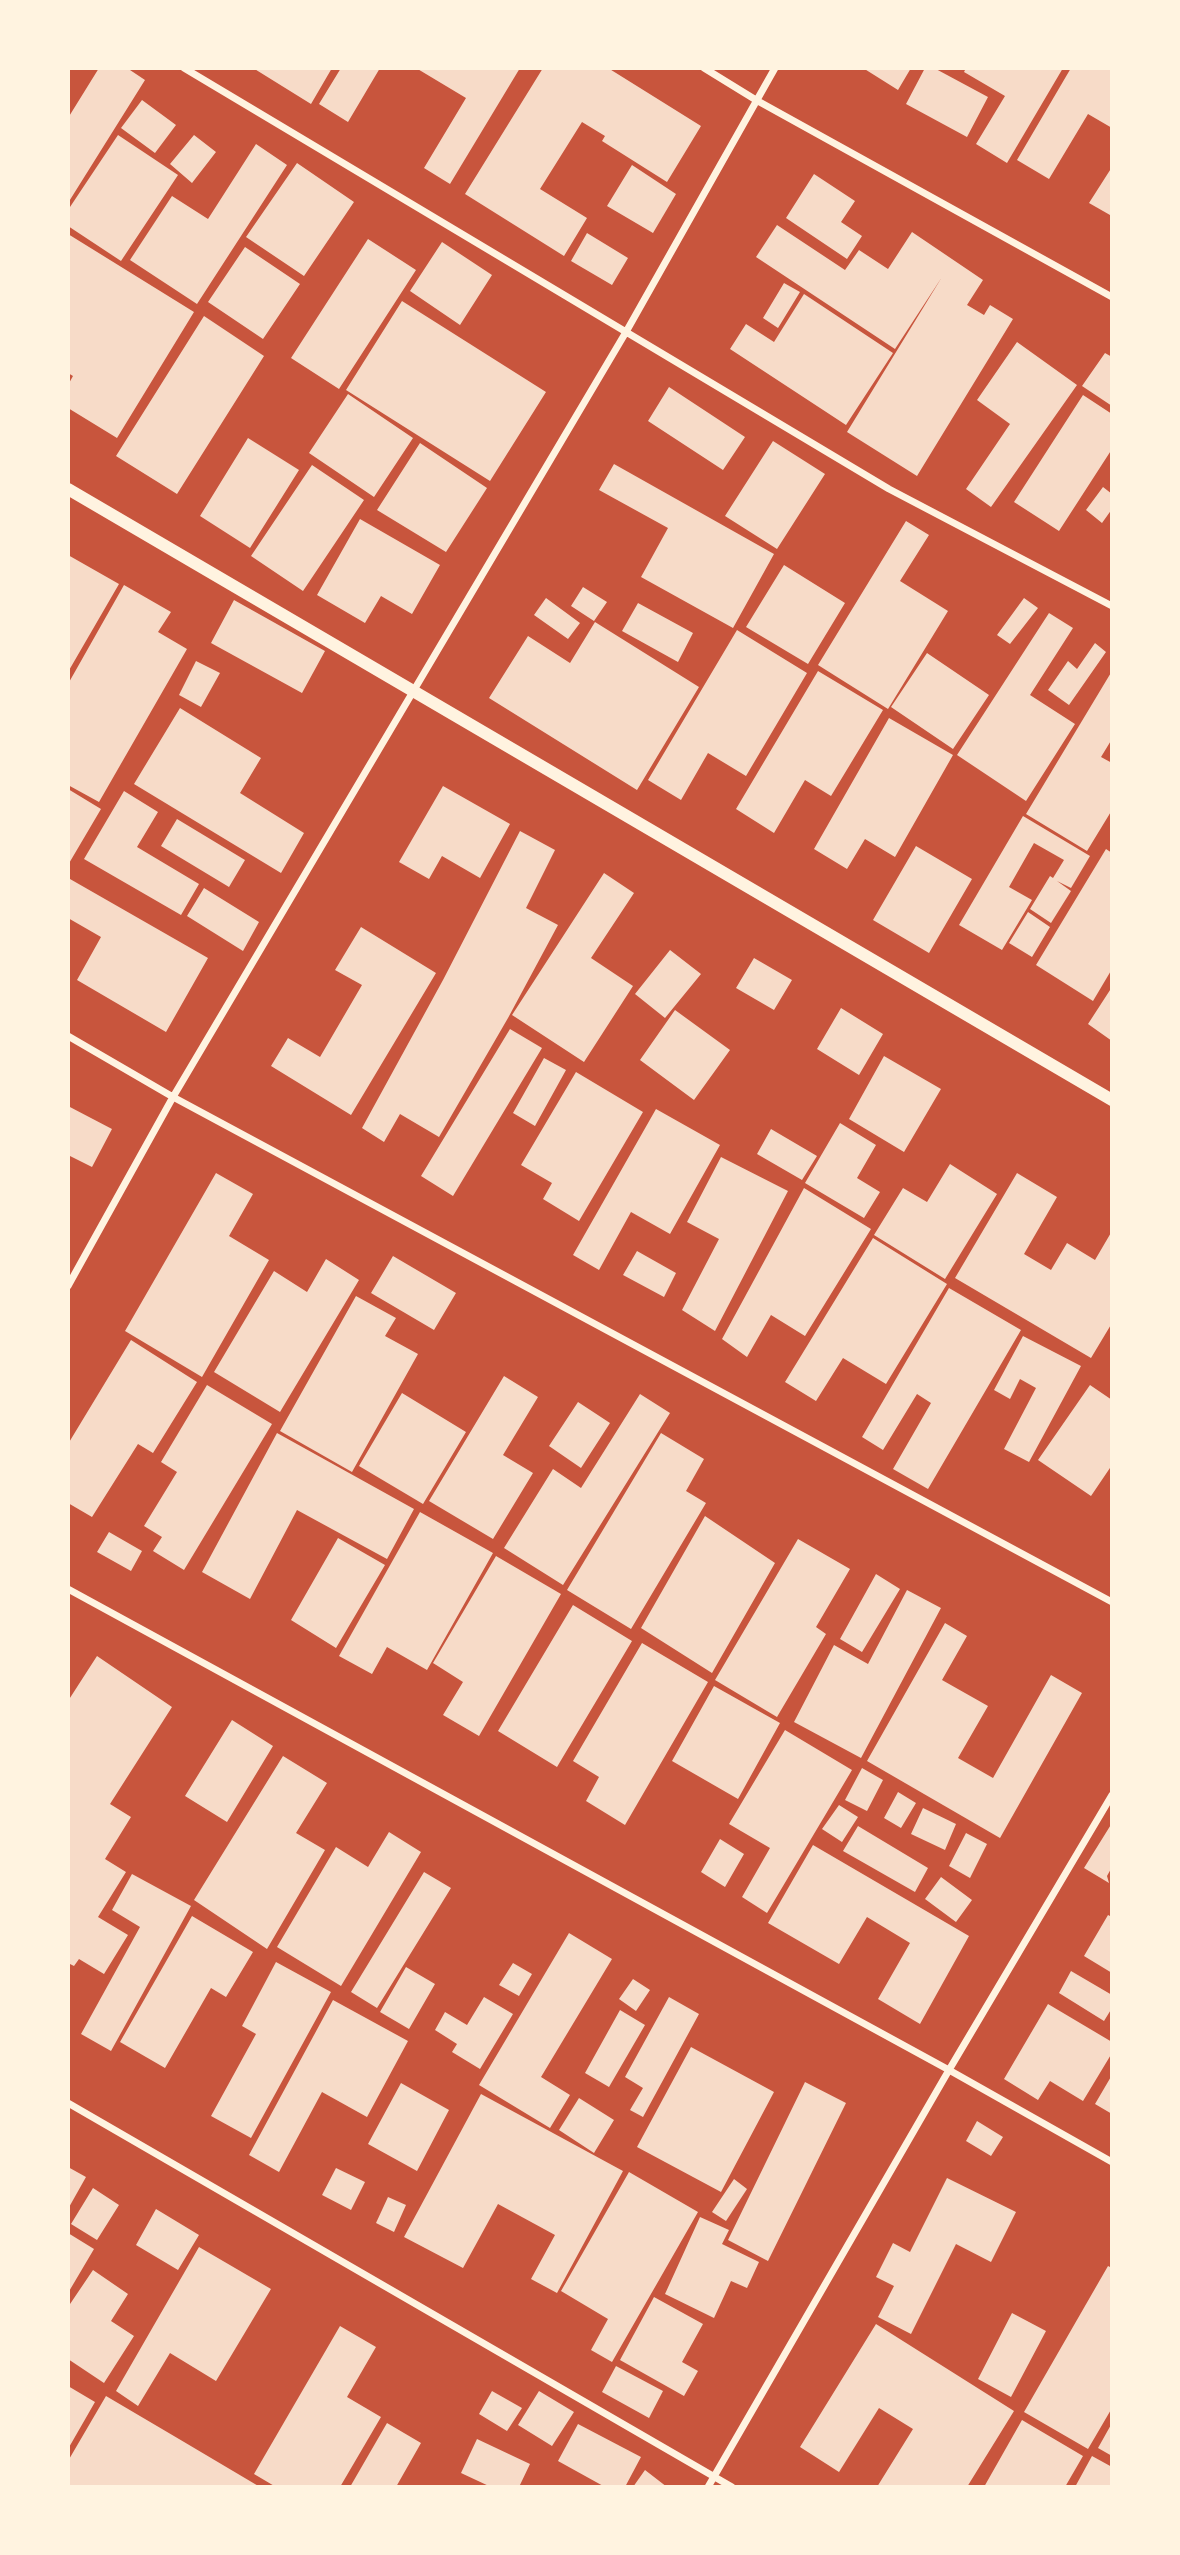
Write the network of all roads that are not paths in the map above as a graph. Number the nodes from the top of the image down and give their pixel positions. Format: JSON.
{"nodes":[{"id":1,"x":184,"y":68,"type":"edge"},
{"id":2,"x":704,"y":68,"type":"edge"},
{"id":3,"x":775,"y":68,"type":"edge"},
{"id":4,"x":756,"y":100,"type":"junction"},
{"id":5,"x":1112,"y":298,"type":"edge"},
{"id":6,"x":626,"y":332,"type":"junction"},
{"id":7,"x":68,"y":489,"type":"edge"},
{"id":8,"x":1112,"y":606,"type":"edge"},
{"id":9,"x":413,"y":691,"type":"junction"},
{"id":10,"x":68,"y":1036,"type":"edge"},
{"id":11,"x":173,"y":1097,"type":"junction"},
{"id":12,"x":1112,"y":1100,"type":"edge"},
{"id":13,"x":68,"y":1286,"type":"edge"},
{"id":14,"x":68,"y":1589,"type":"edge"},
{"id":15,"x":1112,"y":1602,"type":"edge"},
{"id":16,"x":1112,"y":1795,"type":"edge"},
{"id":17,"x":949,"y":2070,"type":"junction"},
{"id":18,"x":68,"y":2103,"type":"edge"},
{"id":19,"x":1112,"y":2162,"type":"edge"},
{"id":20,"x":714,"y":2477,"type":"junction"},
{"id":21,"x":708,"y":2487,"type":"edge"},
{"id":22,"x":732,"y":2487,"type":"edge"}],
"edges":[{"from":1,"to":6,"type":"street"},
{"from":2,"to":4,"type":"street"},
{"from":3,"to":4,"type":"street"},
{"from":4,"to":5,"type":"street"},
{"from":4,"to":6,"type":"street"},
{"from":6,"to":8,"type":"street"},
{"from":6,"to":9,"type":"street"},
{"from":7,"to":9,"type":"street"},
{"from":9,"to":11,"type":"street"},
{"from":9,"to":12,"type":"street"},
{"from":10,"to":11,"type":"street"},
{"from":11,"to":13,"type":"street"},
{"from":11,"to":15,"type":"street"},
{"from":14,"to":17,"type":"street"},
{"from":16,"to":17,"type":"street"},
{"from":17,"to":19,"type":"street"},
{"from":17,"to":20,"type":"street"},
{"from":18,"to":20,"type":"street"},
{"from":20,"to":21,"type":"street"},
{"from":20,"to":22,"type":"street"}]}
